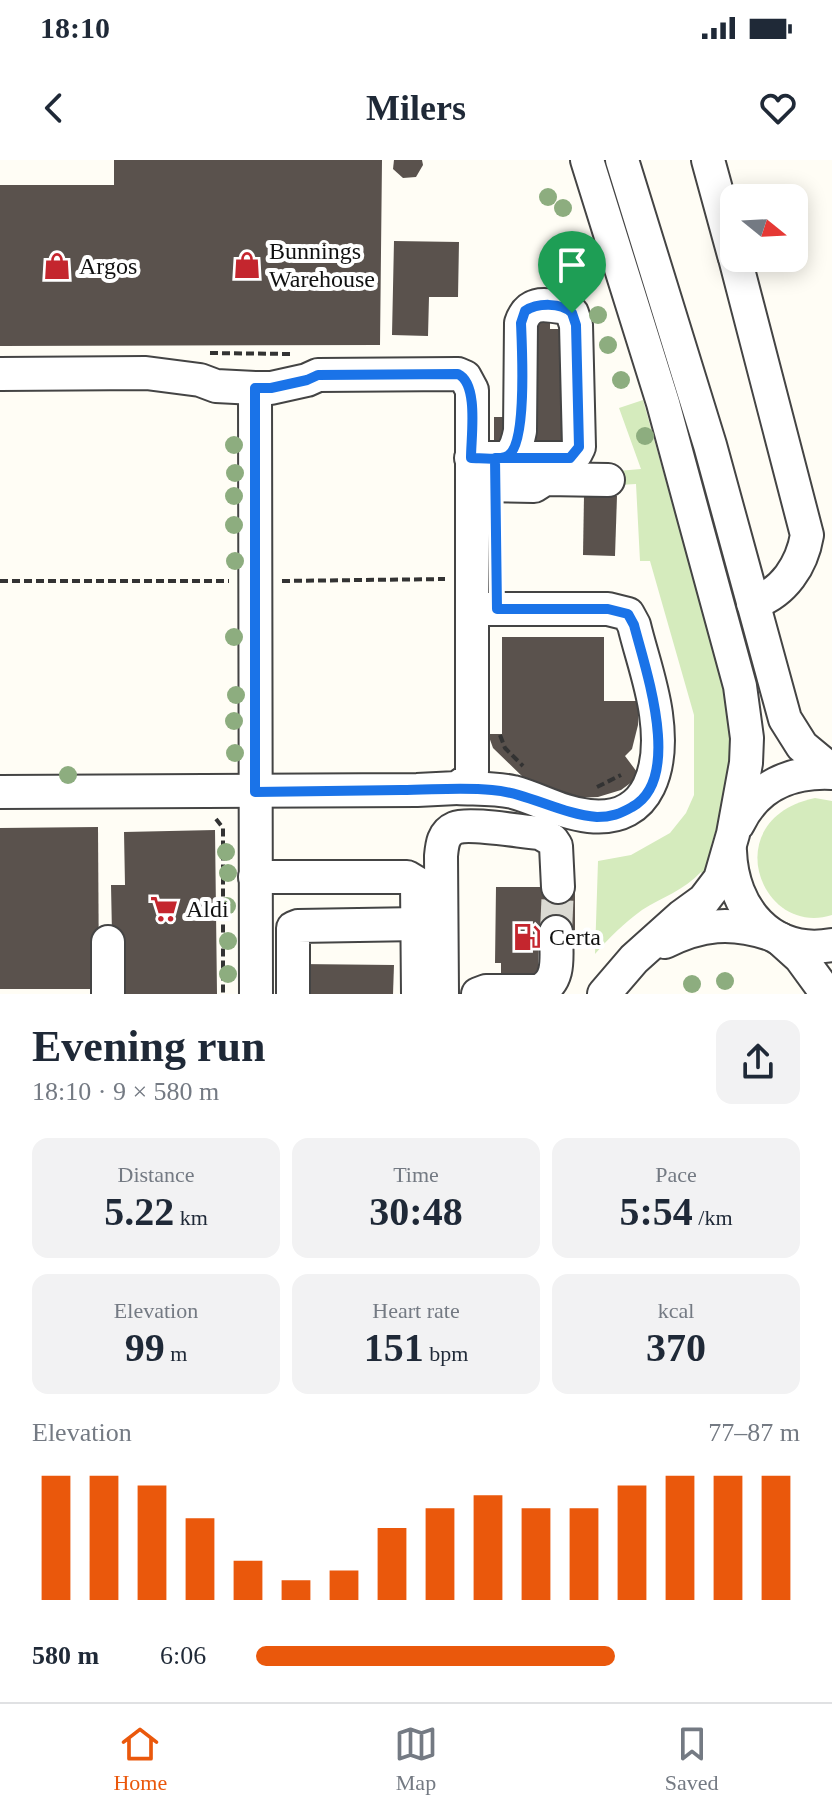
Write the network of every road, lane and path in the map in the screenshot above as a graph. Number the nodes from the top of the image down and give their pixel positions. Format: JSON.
{"nodes":[{"id":1,"x":587,"y":160,"type":"edge"},
{"id":2,"x":622,"y":160,"type":"edge"},
{"id":3,"x":708,"y":160,"type":"edge"},
{"id":4,"x":720,"y":205,"type":"edge"},
{"id":5,"x":738,"y":272,"type":"edge"},
{"id":6,"x":207,"y":353,"type":"dead end"},
{"id":7,"x":302,"y":354,"type":"dead end"},
{"id":8,"x":0,"y":374,"type":"edge"},
{"id":9,"x":255,"y":388,"type":"junction"},
{"id":10,"x":504,"y":458,"type":"junction"},
{"id":11,"x":472,"y":472,"type":"junction"},
{"id":12,"x":608,"y":480,"type":"dead end"},
{"id":13,"x":753,"y":603,"type":"junction"},
{"id":14,"x":472,"y":609,"type":"junction"},
{"id":15,"x":497,"y":729,"type":"dead end"},
{"id":16,"x":526,"y":768,"type":"dead end"},
{"id":17,"x":832,"y":772,"type":"edge"},
{"id":18,"x":623,"y":774,"type":"dead end"},
{"id":19,"x":457,"y":788,"type":"junction"},
{"id":20,"x":0,"y":792,"type":"edge"},
{"id":21,"x":255,"y":792,"type":"junction"},
{"id":22,"x":588,"y":792,"type":"dead end"},
{"id":23,"x":206,"y":816,"type":"dead end"},
{"id":24,"x":732,"y":842,"type":"junction"},
{"id":25,"x":255,"y":877,"type":"junction"},
{"id":26,"x":558,"y":887,"type":"tunnel mouth"},
{"id":27,"x":419,"y":924,"type":"junction"},
{"id":28,"x":556,"y":932,"type":"tunnel mouth"},
{"id":29,"x":776,"y":937,"type":"junction"},
{"id":30,"x":108,"y":942,"type":"dead end"},
{"id":31,"x":832,"y":945,"type":"edge"},
{"id":32,"x":634,"y":959,"type":"junction"},
{"id":33,"x":108,"y":994,"type":"edge"},
{"id":34,"x":223,"y":994,"type":"edge"},
{"id":35,"x":256,"y":994,"type":"edge"},
{"id":36,"x":293,"y":994,"type":"edge"},
{"id":37,"x":418,"y":994,"type":"edge"},
{"id":38,"x":442,"y":994,"type":"edge"},
{"id":39,"x":478,"y":994,"type":"edge"},
{"id":40,"x":604,"y":994,"type":"edge"},
{"id":41,"x":827,"y":994,"type":"edge"}],
"edges":[{"from":1,"to":24,"type":"street"},
{"from":2,"to":13,"type":"street"},
{"from":3,"to":4,"type":"street"},
{"from":5,"to":13,"type":"street"},
{"from":6,"to":7,"type":"path"},
{"from":8,"to":9,"type":"street"},
{"from":9,"to":11,"type":"street"},
{"from":9,"to":21,"type":"street"},
{"from":10,"to":10,"type":"street"},
{"from":10,"to":11,"type":"street"},
{"from":11,"to":12,"type":"street"},
{"from":11,"to":14,"type":"street"},
{"from":13,"to":17,"type":"street"},
{"from":14,"to":19,"type":"street"},
{"from":14,"to":19,"type":"street"},
{"from":15,"to":16,"type":"path"},
{"from":17,"to":24,"type":"street"},
{"from":18,"to":22,"type":"path"},
{"from":19,"to":21,"type":"street"},
{"from":20,"to":21,"type":"street"},
{"from":21,"to":25,"type":"street"},
{"from":23,"to":34,"type":"path"},
{"from":24,"to":29,"type":"street"},
{"from":24,"to":32,"type":"street"},
{"from":25,"to":27,"type":"street"},
{"from":25,"to":35,"type":"street"},
{"from":26,"to":38,"type":"street"},
{"from":27,"to":36,"type":"street"},
{"from":27,"to":37,"type":"street"},
{"from":28,"to":39,"type":"street"},
{"from":29,"to":31,"type":"street"},
{"from":29,"to":32,"type":"street"},
{"from":29,"to":41,"type":"street"},
{"from":30,"to":33,"type":"street"},
{"from":32,"to":40,"type":"street"}]}
